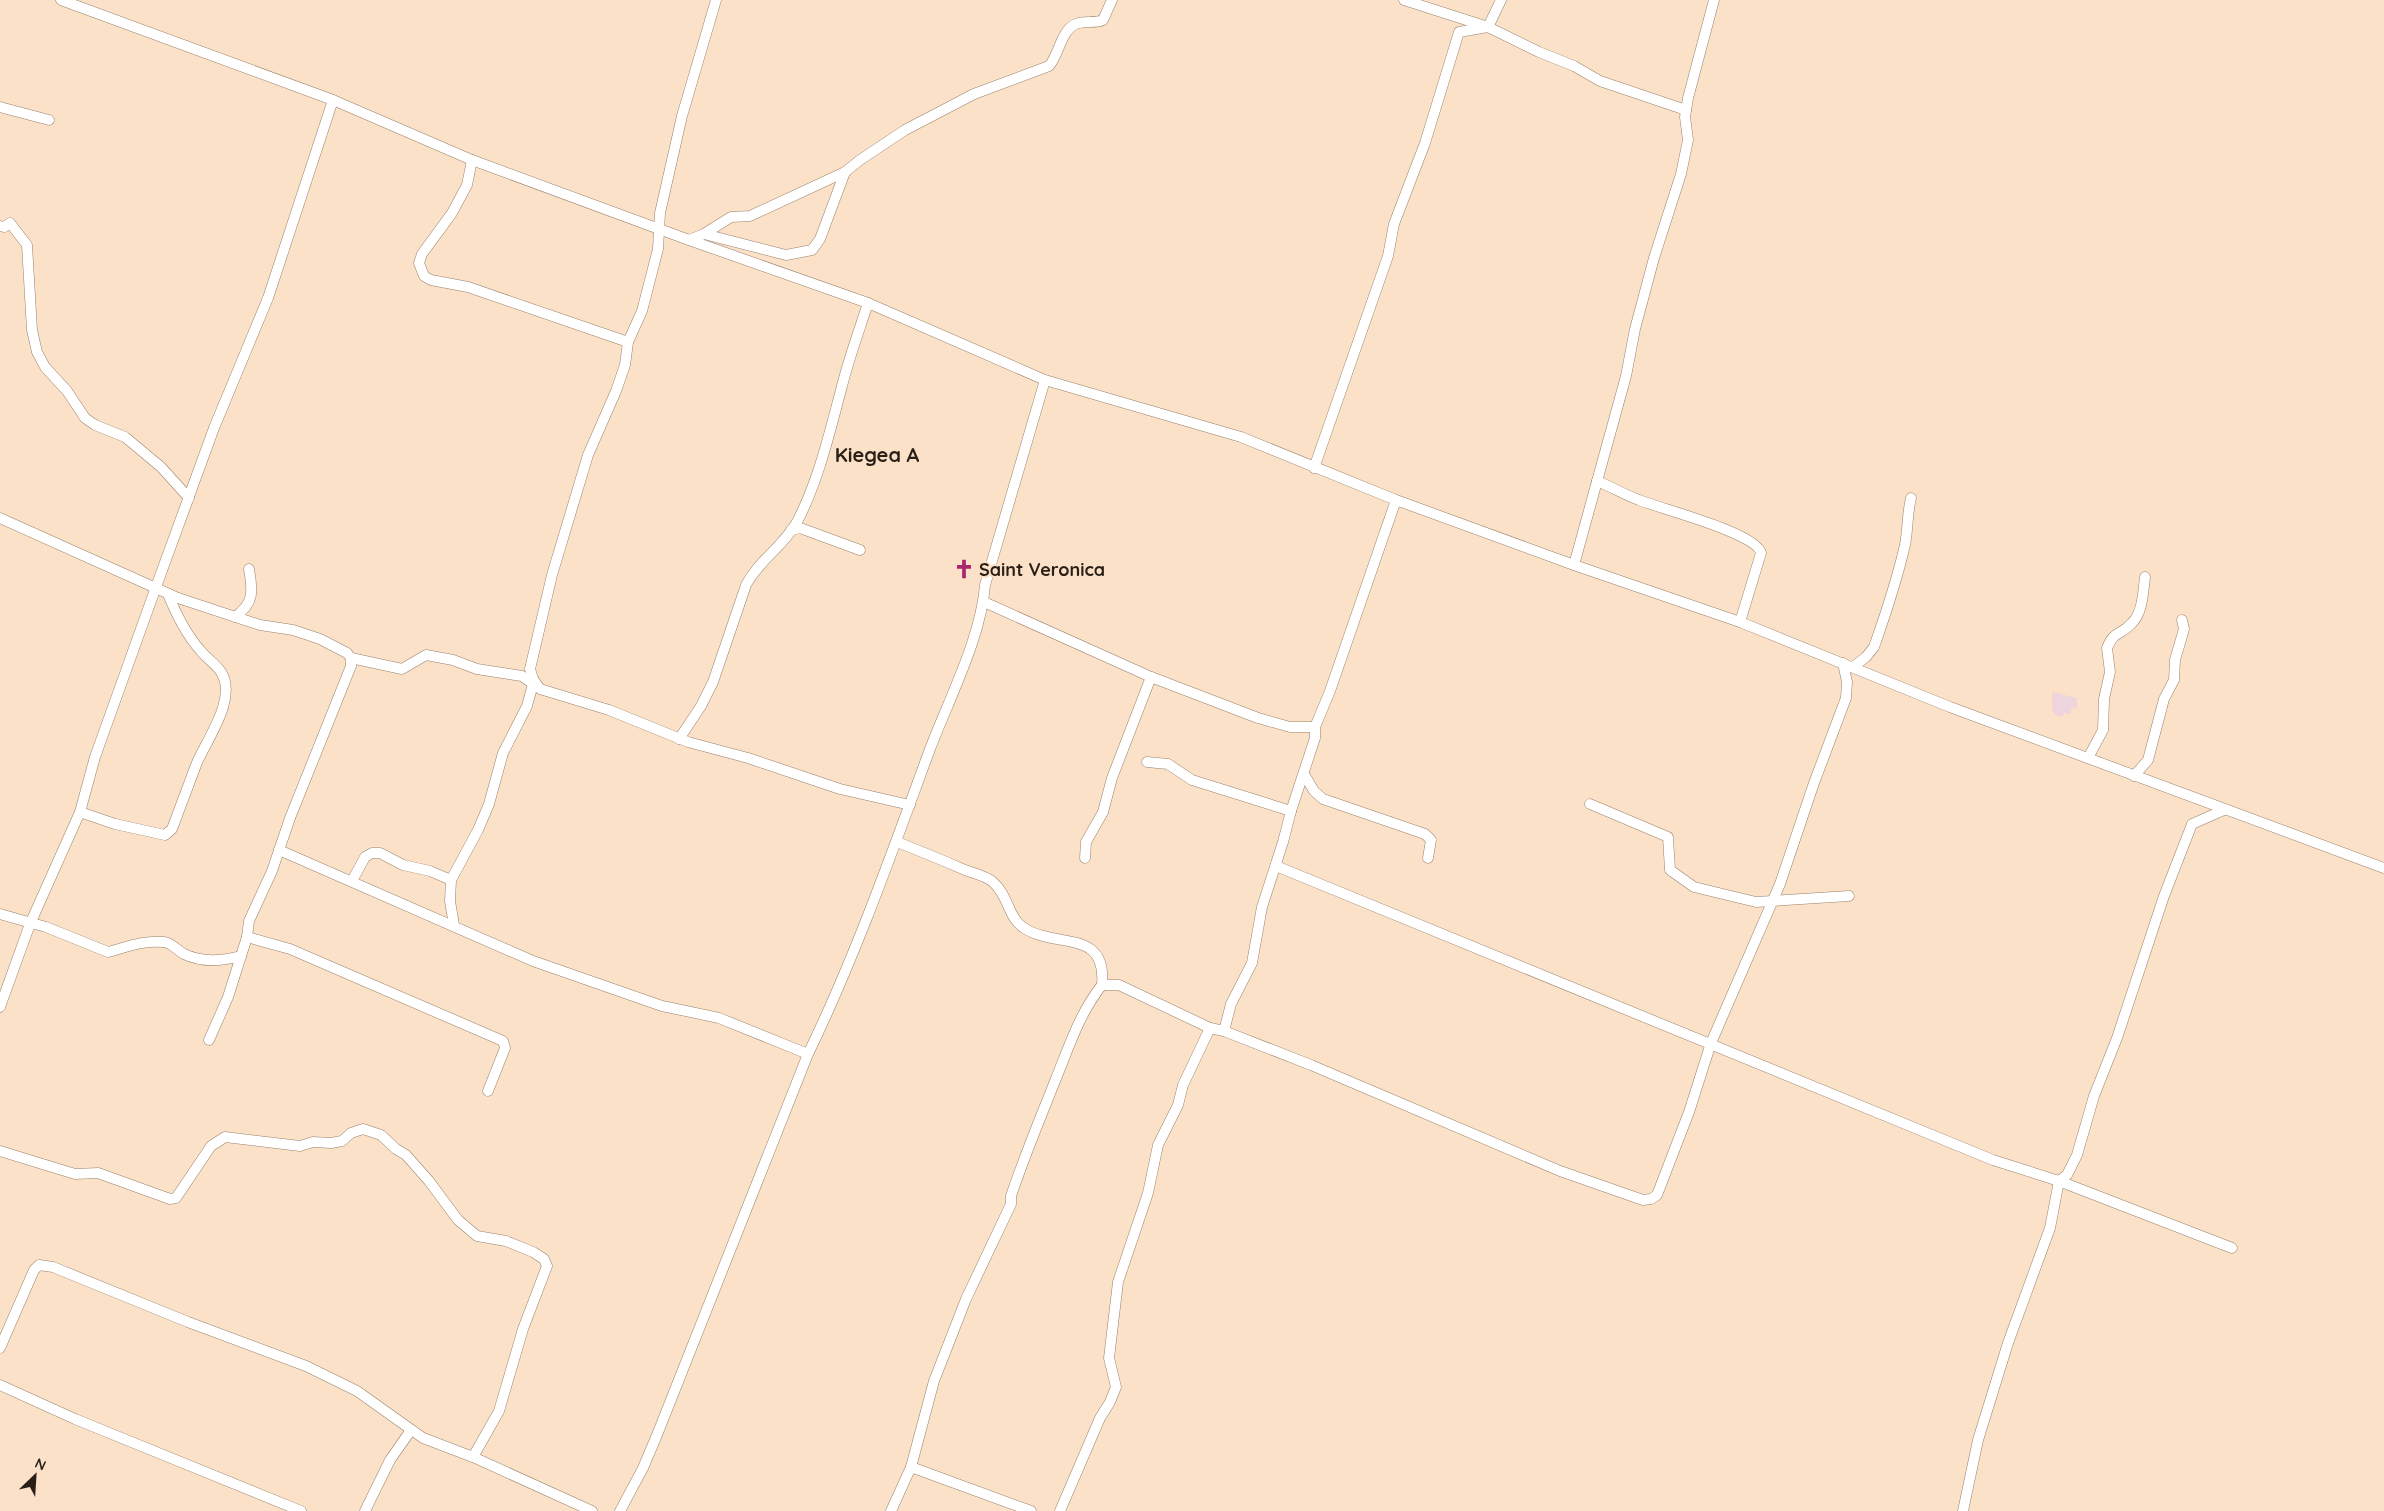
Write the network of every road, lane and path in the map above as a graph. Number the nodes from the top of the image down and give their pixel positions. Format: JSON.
{"nodes":[{"id":1,"x":61,"y":0,"type":"edge"},
{"id":2,"x":716,"y":0,"type":"edge"},
{"id":3,"x":1112,"y":0,"type":"edge"},
{"id":4,"x":1404,"y":0,"type":"edge"},
{"id":5,"x":1500,"y":0,"type":"edge"},
{"id":6,"x":1714,"y":0,"type":"edge"},
{"id":7,"x":1488,"y":27,"type":"junction"},
{"id":8,"x":333,"y":100,"type":"junction"},
{"id":9,"x":0,"y":107,"type":"edge"},
{"id":10,"x":1686,"y":110,"type":"junction"},
{"id":11,"x":49,"y":120,"type":"dead end"},
{"id":12,"x":472,"y":160,"type":"junction"},
{"id":13,"x":846,"y":172,"type":"junction"},
{"id":14,"x":0,"y":216,"type":"edge"},
{"id":15,"x":2,"y":226,"type":"edge"},
{"id":16,"x":658,"y":228,"type":"junction"},
{"id":17,"x":704,"y":234,"type":"junction"},
{"id":18,"x":689,"y":240,"type":"junction"},
{"id":19,"x":868,"y":303,"type":"junction"},
{"id":20,"x":628,"y":342,"type":"junction"},
{"id":21,"x":1045,"y":380,"type":"junction"},
{"id":22,"x":1314,"y":468,"type":"junction"},
{"id":23,"x":1597,"y":481,"type":"junction"},
{"id":24,"x":189,"y":498,"type":"junction"},
{"id":25,"x":1911,"y":498,"type":"dead end"},
{"id":26,"x":1396,"y":500,"type":"junction"},
{"id":27,"x":0,"y":518,"type":"edge"},
{"id":28,"x":791,"y":530,"type":"junction"},
{"id":29,"x":860,"y":550,"type":"dead end"},
{"id":30,"x":1574,"y":565,"type":"junction"},
{"id":31,"x":249,"y":570,"type":"dead end"},
{"id":32,"x":2145,"y":577,"type":"dead end"},
{"id":33,"x":156,"y":587,"type":"junction"},
{"id":34,"x":168,"y":594,"type":"junction"},
{"id":35,"x":984,"y":602,"type":"junction"},
{"id":36,"x":235,"y":617,"type":"junction"},
{"id":37,"x":2182,"y":620,"type":"dead end"},
{"id":38,"x":1740,"y":622,"type":"junction"},
{"id":39,"x":351,"y":658,"type":"junction"},
{"id":40,"x":1848,"y":665,"type":"junction"},
{"id":41,"x":1151,"y":677,"type":"junction"},
{"id":42,"x":537,"y":686,"type":"junction"},
{"id":43,"x":1315,"y":727,"type":"junction"},
{"id":44,"x":679,"y":739,"type":"junction"},
{"id":45,"x":2088,"y":758,"type":"junction"},
{"id":46,"x":1147,"y":762,"type":"dead end"},
{"id":47,"x":1304,"y":774,"type":"junction"},
{"id":48,"x":2134,"y":776,"type":"junction"},
{"id":49,"x":1590,"y":804,"type":"dead end"},
{"id":50,"x":910,"y":805,"type":"junction"},
{"id":51,"x":2224,"y":810,"type":"junction"},
{"id":52,"x":1291,"y":811,"type":"junction"},
{"id":53,"x":80,"y":812,"type":"junction"},
{"id":54,"x":898,"y":842,"type":"junction"},
{"id":55,"x":279,"y":850,"type":"junction"},
{"id":56,"x":1085,"y":858,"type":"dead end"},
{"id":57,"x":1428,"y":858,"type":"dead end"},
{"id":58,"x":1276,"y":866,"type":"junction"},
{"id":59,"x":2384,"y":868,"type":"edge"},
{"id":60,"x":451,"y":880,"type":"junction"},
{"id":61,"x":352,"y":881,"type":"junction"},
{"id":62,"x":1849,"y":896,"type":"dead end"},
{"id":63,"x":1772,"y":901,"type":"junction"},
{"id":64,"x":0,"y":914,"type":"edge"},
{"id":65,"x":30,"y":924,"type":"junction"},
{"id":66,"x":454,"y":925,"type":"junction"},
{"id":67,"x":247,"y":937,"type":"junction"},
{"id":68,"x":241,"y":956,"type":"junction"},
{"id":69,"x":1102,"y":985,"type":"junction"},
{"id":70,"x":0,"y":1007,"type":"edge"},
{"id":71,"x":1210,"y":1028,"type":"junction"},
{"id":72,"x":1224,"y":1031,"type":"junction"},
{"id":73,"x":209,"y":1040,"type":"dead end"},
{"id":74,"x":1712,"y":1043,"type":"junction"},
{"id":75,"x":808,"y":1054,"type":"junction"},
{"id":76,"x":488,"y":1091,"type":"dead end"},
{"id":77,"x":0,"y":1152,"type":"edge"},
{"id":78,"x":2059,"y":1181,"type":"junction"},
{"id":79,"x":2232,"y":1248,"type":"dead end"},
{"id":80,"x":0,"y":1348,"type":"edge"},
{"id":81,"x":0,"y":1385,"type":"edge"},
{"id":82,"x":411,"y":1430,"type":"junction"},
{"id":83,"x":473,"y":1456,"type":"junction"},
{"id":84,"x":910,"y":1467,"type":"junction"},
{"id":85,"x":301,"y":1511,"type":"edge"},
{"id":86,"x":365,"y":1511,"type":"edge"},
{"id":87,"x":592,"y":1511,"type":"edge"},
{"id":88,"x":620,"y":1511,"type":"edge"},
{"id":89,"x":891,"y":1511,"type":"edge"},
{"id":90,"x":1031,"y":1511,"type":"edge"},
{"id":91,"x":1060,"y":1511,"type":"edge"},
{"id":92,"x":1963,"y":1511,"type":"edge"}],
"edges":[{"from":1,"to":8,"type":"street"},
{"from":2,"to":16,"type":"street"},
{"from":3,"to":13,"type":"street"},
{"from":4,"to":7,"type":"street"},
{"from":5,"to":7,"type":"street"},
{"from":6,"to":10,"type":"street"},
{"from":7,"to":10,"type":"street"},
{"from":7,"to":22,"type":"street"},
{"from":8,"to":12,"type":"street"},
{"from":8,"to":24,"type":"street"},
{"from":9,"to":11,"type":"street"},
{"from":10,"to":23,"type":"street"},
{"from":12,"to":16,"type":"street"},
{"from":12,"to":20,"type":"street"},
{"from":13,"to":17,"type":"street"},
{"from":13,"to":17,"type":"street"},
{"from":14,"to":15,"type":"street"},
{"from":15,"to":24,"type":"street"},
{"from":16,"to":18,"type":"street"},
{"from":16,"to":20,"type":"street"},
{"from":17,"to":18,"type":"street"},
{"from":18,"to":19,"type":"street"},
{"from":19,"to":21,"type":"street"},
{"from":19,"to":28,"type":"street"},
{"from":20,"to":42,"type":"street"},
{"from":21,"to":22,"type":"street"},
{"from":21,"to":35,"type":"street"},
{"from":22,"to":26,"type":"street"},
{"from":23,"to":30,"type":"street"},
{"from":23,"to":38,"type":"street"},
{"from":24,"to":33,"type":"street"},
{"from":25,"to":40,"type":"street"},
{"from":26,"to":30,"type":"street"},
{"from":26,"to":43,"type":"street"},
{"from":27,"to":33,"type":"street"},
{"from":28,"to":29,"type":"street"},
{"from":28,"to":44,"type":"street"},
{"from":30,"to":38,"type":"street"},
{"from":31,"to":36,"type":"street"},
{"from":32,"to":45,"type":"street"},
{"from":33,"to":34,"type":"street"},
{"from":33,"to":53,"type":"street"},
{"from":34,"to":36,"type":"street"},
{"from":34,"to":53,"type":"street"},
{"from":35,"to":41,"type":"street"},
{"from":35,"to":50,"type":"street"},
{"from":36,"to":39,"type":"street"},
{"from":37,"to":48,"type":"street"},
{"from":38,"to":40,"type":"street"},
{"from":39,"to":42,"type":"street"},
{"from":39,"to":55,"type":"street"},
{"from":40,"to":45,"type":"street"},
{"from":40,"to":63,"type":"street"},
{"from":41,"to":43,"type":"street"},
{"from":41,"to":56,"type":"street"},
{"from":42,"to":44,"type":"street"},
{"from":42,"to":60,"type":"street"},
{"from":43,"to":47,"type":"street"},
{"from":44,"to":50,"type":"street"},
{"from":45,"to":48,"type":"street"},
{"from":46,"to":52,"type":"street"},
{"from":47,"to":52,"type":"street"},
{"from":47,"to":57,"type":"street"},
{"from":48,"to":51,"type":"street"},
{"from":49,"to":63,"type":"street"},
{"from":50,"to":54,"type":"street"},
{"from":51,"to":59,"type":"street"},
{"from":51,"to":78,"type":"street"},
{"from":52,"to":58,"type":"street"},
{"from":53,"to":65,"type":"street"},
{"from":54,"to":69,"type":"street"},
{"from":54,"to":75,"type":"street"},
{"from":55,"to":61,"type":"street"},
{"from":55,"to":67,"type":"street"},
{"from":58,"to":72,"type":"street"},
{"from":58,"to":74,"type":"street"},
{"from":60,"to":61,"type":"street"},
{"from":60,"to":66,"type":"street"},
{"from":61,"to":66,"type":"street"},
{"from":62,"to":63,"type":"street"},
{"from":63,"to":74,"type":"street"},
{"from":64,"to":65,"type":"street"},
{"from":65,"to":68,"type":"street"},
{"from":65,"to":70,"type":"street"},
{"from":66,"to":75,"type":"street"},
{"from":67,"to":68,"type":"street"},
{"from":67,"to":76,"type":"street"},
{"from":68,"to":73,"type":"street"},
{"from":69,"to":71,"type":"street"},
{"from":69,"to":84,"type":"street"},
{"from":71,"to":72,"type":"street"},
{"from":71,"to":91,"type":"street"},
{"from":72,"to":74,"type":"street"},
{"from":74,"to":78,"type":"street"},
{"from":75,"to":88,"type":"street"},
{"from":77,"to":83,"type":"street"},
{"from":78,"to":79,"type":"street"},
{"from":78,"to":92,"type":"street"},
{"from":80,"to":82,"type":"street"},
{"from":81,"to":85,"type":"street"},
{"from":82,"to":83,"type":"street"},
{"from":82,"to":86,"type":"street"},
{"from":83,"to":87,"type":"street"},
{"from":84,"to":89,"type":"street"},
{"from":84,"to":90,"type":"street"}]}
